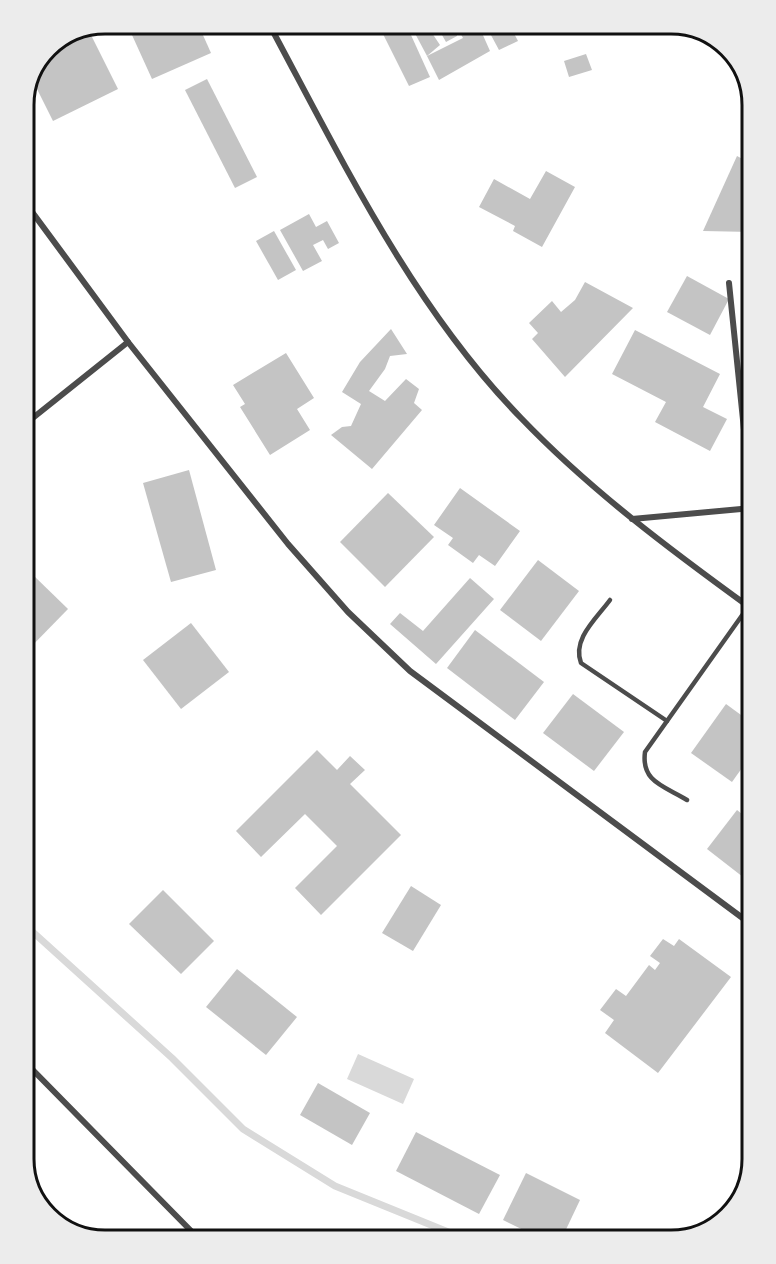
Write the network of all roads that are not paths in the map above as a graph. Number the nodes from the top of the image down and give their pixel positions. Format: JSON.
{"nodes":[{"id":1,"x":275,"y":34,"type":"edge"},
{"id":2,"x":35,"y":216,"type":"edge"},
{"id":3,"x":729,"y":283,"type":"dead end"},
{"id":4,"x":128,"y":342,"type":"junction"},
{"id":5,"x":742,"y":410,"type":"edge"},
{"id":6,"x":35,"y":416,"type":"edge"},
{"id":7,"x":742,"y":509,"type":"edge"},
{"id":8,"x":632,"y":519,"type":"junction"},
{"id":9,"x":610,"y":600,"type":"dead end"},
{"id":10,"x":742,"y":602,"type":"edge"},
{"id":11,"x":742,"y":619,"type":"edge"},
{"id":12,"x":667,"y":722,"type":"junction"},
{"id":13,"x":687,"y":800,"type":"dead end"},
{"id":14,"x":742,"y":918,"type":"edge"},
{"id":15,"x":34,"y":1071,"type":"edge"},
{"id":16,"x":189,"y":1229,"type":"edge"}],
"edges":[{"from":1,"to":8,"type":"street"},
{"from":2,"to":4,"type":"street"},
{"from":3,"to":5,"type":"street"},
{"from":4,"to":6,"type":"street"},
{"from":4,"to":14,"type":"street"},
{"from":7,"to":8,"type":"street"},
{"from":8,"to":10,"type":"street"},
{"from":9,"to":12,"type":"lane"},
{"from":11,"to":12,"type":"lane"},
{"from":12,"to":13,"type":"lane"},
{"from":15,"to":16,"type":"street"}]}
